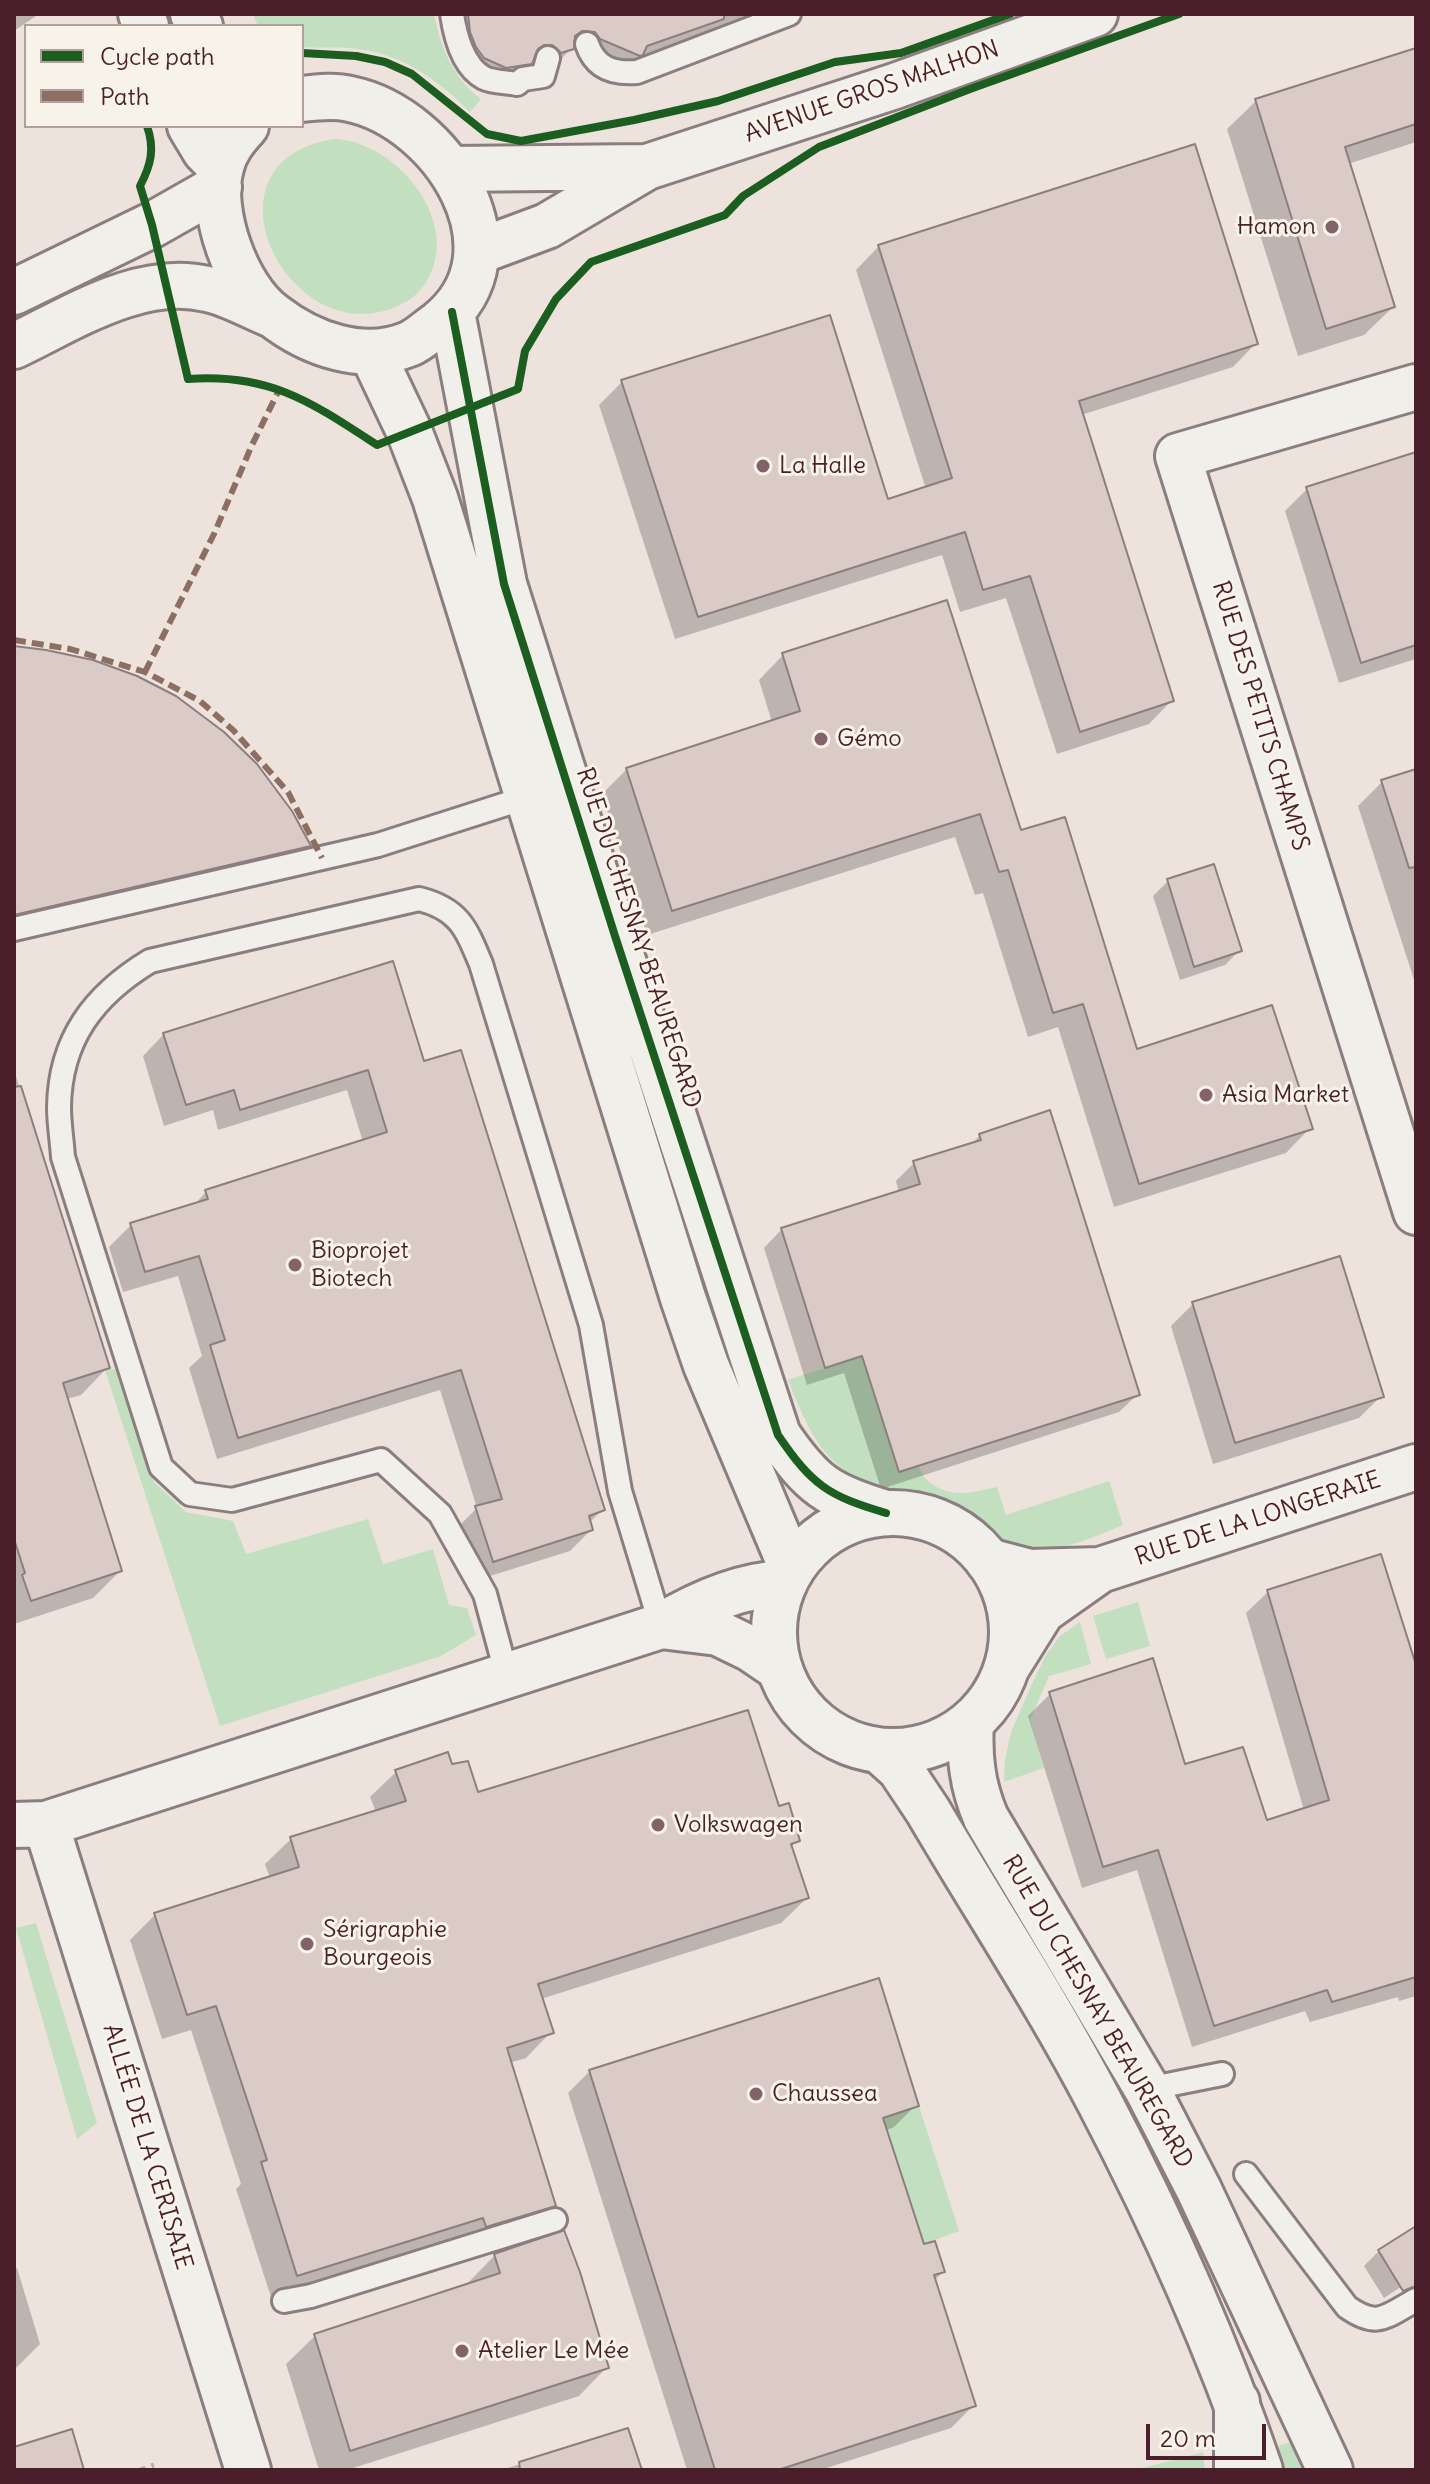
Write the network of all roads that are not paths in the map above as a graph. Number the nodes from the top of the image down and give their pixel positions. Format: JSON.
{"nodes":[{"id":1,"x":789,"y":14,"type":"edge"},
{"id":2,"x":1095,"y":14,"type":"edge"},
{"id":3,"x":464,"y":36,"type":"edge"},
{"id":4,"x":587,"y":44,"type":"dead end"},
{"id":5,"x":548,"y":58,"type":"dead end"},
{"id":6,"x":308,"y":95,"type":"edge"},
{"id":7,"x":191,"y":128,"type":"edge"},
{"id":8,"x":244,"y":128,"type":"edge"},
{"id":9,"x":647,"y":167,"type":"junction"},
{"id":10,"x":451,"y":169,"type":"junction"},
{"id":11,"x":220,"y":177,"type":"junction"},
{"id":12,"x":477,"y":252,"type":"junction"},
{"id":13,"x":14,"y":292,"type":"edge"},
{"id":14,"x":452,"y":312,"type":"junction"},
{"id":15,"x":271,"y":314,"type":"junction"},
{"id":16,"x":14,"y":346,"type":"edge"},
{"id":17,"x":372,"y":353,"type":"junction"},
{"id":18,"x":1416,"y":387,"type":"edge"},
{"id":19,"x":528,"y":797,"type":"junction"},
{"id":20,"x":14,"y":929,"type":"edge"},
{"id":21,"x":1416,"y":1212,"type":"edge"},
{"id":22,"x":1416,"y":1467,"type":"edge"},
{"id":23,"x":886,"y":1513,"type":"junction"},
{"id":24,"x":988,"y":1561,"type":"junction"},
{"id":25,"x":1100,"y":1570,"type":"junction"},
{"id":26,"x":788,"y":1576,"type":"junction"},
{"id":27,"x":661,"y":1626,"type":"junction"},
{"id":28,"x":1007,"y":1667,"type":"junction"},
{"id":29,"x":779,"y":1668,"type":"junction"},
{"id":30,"x":507,"y":1676,"type":"junction"},
{"id":31,"x":971,"y":1722,"type":"junction"},
{"id":32,"x":880,"y":1751,"type":"junction"},
{"id":33,"x":30,"y":1825,"type":"edge"},
{"id":34,"x":1222,"y":2074,"type":"dead end"},
{"id":35,"x":1147,"y":2089,"type":"junction"},
{"id":36,"x":1246,"y":2174,"type":"dead end"},
{"id":37,"x":555,"y":2220,"type":"dead end"},
{"id":38,"x":1416,"y":2300,"type":"edge"},
{"id":39,"x":284,"y":2301,"type":"dead end"},
{"id":40,"x":1237,"y":2402,"type":"junction"},
{"id":41,"x":248,"y":2470,"type":"edge"},
{"id":42,"x":1237,"y":2470,"type":"edge"},
{"id":43,"x":1260,"y":2470,"type":"edge"},
{"id":44,"x":1330,"y":2470,"type":"edge"}],
"edges":[{"from":1,"to":4,"type":"lane"},
{"from":2,"to":9,"type":"main road","name":"AVENUE GROS MALHON"},
{"from":3,"to":5,"type":"lane"},
{"from":6,"to":10,"type":"main road"},
{"from":7,"to":11,"type":"main road"},
{"from":8,"to":11,"type":"main road"},
{"from":9,"to":10,"type":"main road","name":"AVENUE GROS MALHON"},
{"from":9,"to":12,"type":"main road","name":"AVENUE GROS MALHON"},
{"from":10,"to":12,"type":"main road"},
{"from":11,"to":13,"type":"main road"},
{"from":11,"to":15,"type":"main road"},
{"from":12,"to":14,"type":"main road"},
{"from":14,"to":17,"type":"main road"},
{"from":14,"to":23,"type":"main road","name":"RUE DU CHESNAY BEAUREGARD"},
{"from":15,"to":16,"type":"main road"},
{"from":15,"to":17,"type":"main road"},
{"from":17,"to":19,"type":"main road"},
{"from":18,"to":21,"type":"main road","name":"RUE DES PETITS CHAMPS"},
{"from":19,"to":20,"type":"lane"},
{"from":19,"to":26,"type":"main road"},
{"from":22,"to":25,"type":"main road","name":"RUE DE LA LONGERAIE"},
{"from":23,"to":24,"type":"main road"},
{"from":23,"to":26,"type":"main road"},
{"from":24,"to":25,"type":"main road","name":"RUE DE LA LONGERAIE"},
{"from":24,"to":28,"type":"main road"},
{"from":25,"to":28,"type":"main road","name":"RUE DE LA LONGERAIE"},
{"from":26,"to":27,"type":"main road","name":"ALLÉE DE LA CERISAIE"},
{"from":26,"to":29,"type":"main road"},
{"from":27,"to":29,"type":"main road","name":"ALLÉE DE LA CERISAIE"},
{"from":27,"to":30,"type":"main road","name":"ALLÉE DE LA CERISAIE"},
{"from":27,"to":30,"type":"lane"},
{"from":28,"to":31,"type":"main road"},
{"from":29,"to":32,"type":"main road"},
{"from":30,"to":33,"type":"main road","name":"ALLÉE DE LA CERISAIE"},
{"from":31,"to":32,"type":"main road"},
{"from":31,"to":35,"type":"main road","name":"RUE DU CHESNAY BEAUREGARD"},
{"from":32,"to":40,"type":"main road","name":"RUE DU CHESNAY BEAUREGARD"},
{"from":33,"to":41,"type":"main road","name":"ALLÉE DE LA CERISAIE"},
{"from":34,"to":35,"type":"lane"},
{"from":35,"to":44,"type":"main road","name":"RUE DU CHESNAY BEAUREGARD"},
{"from":36,"to":38,"type":"lane"},
{"from":37,"to":39,"type":"lane"},
{"from":40,"to":42,"type":"main road"},
{"from":40,"to":43,"type":"main road","name":"RUE DU CHESNAY BEAUREGARD"}]}
